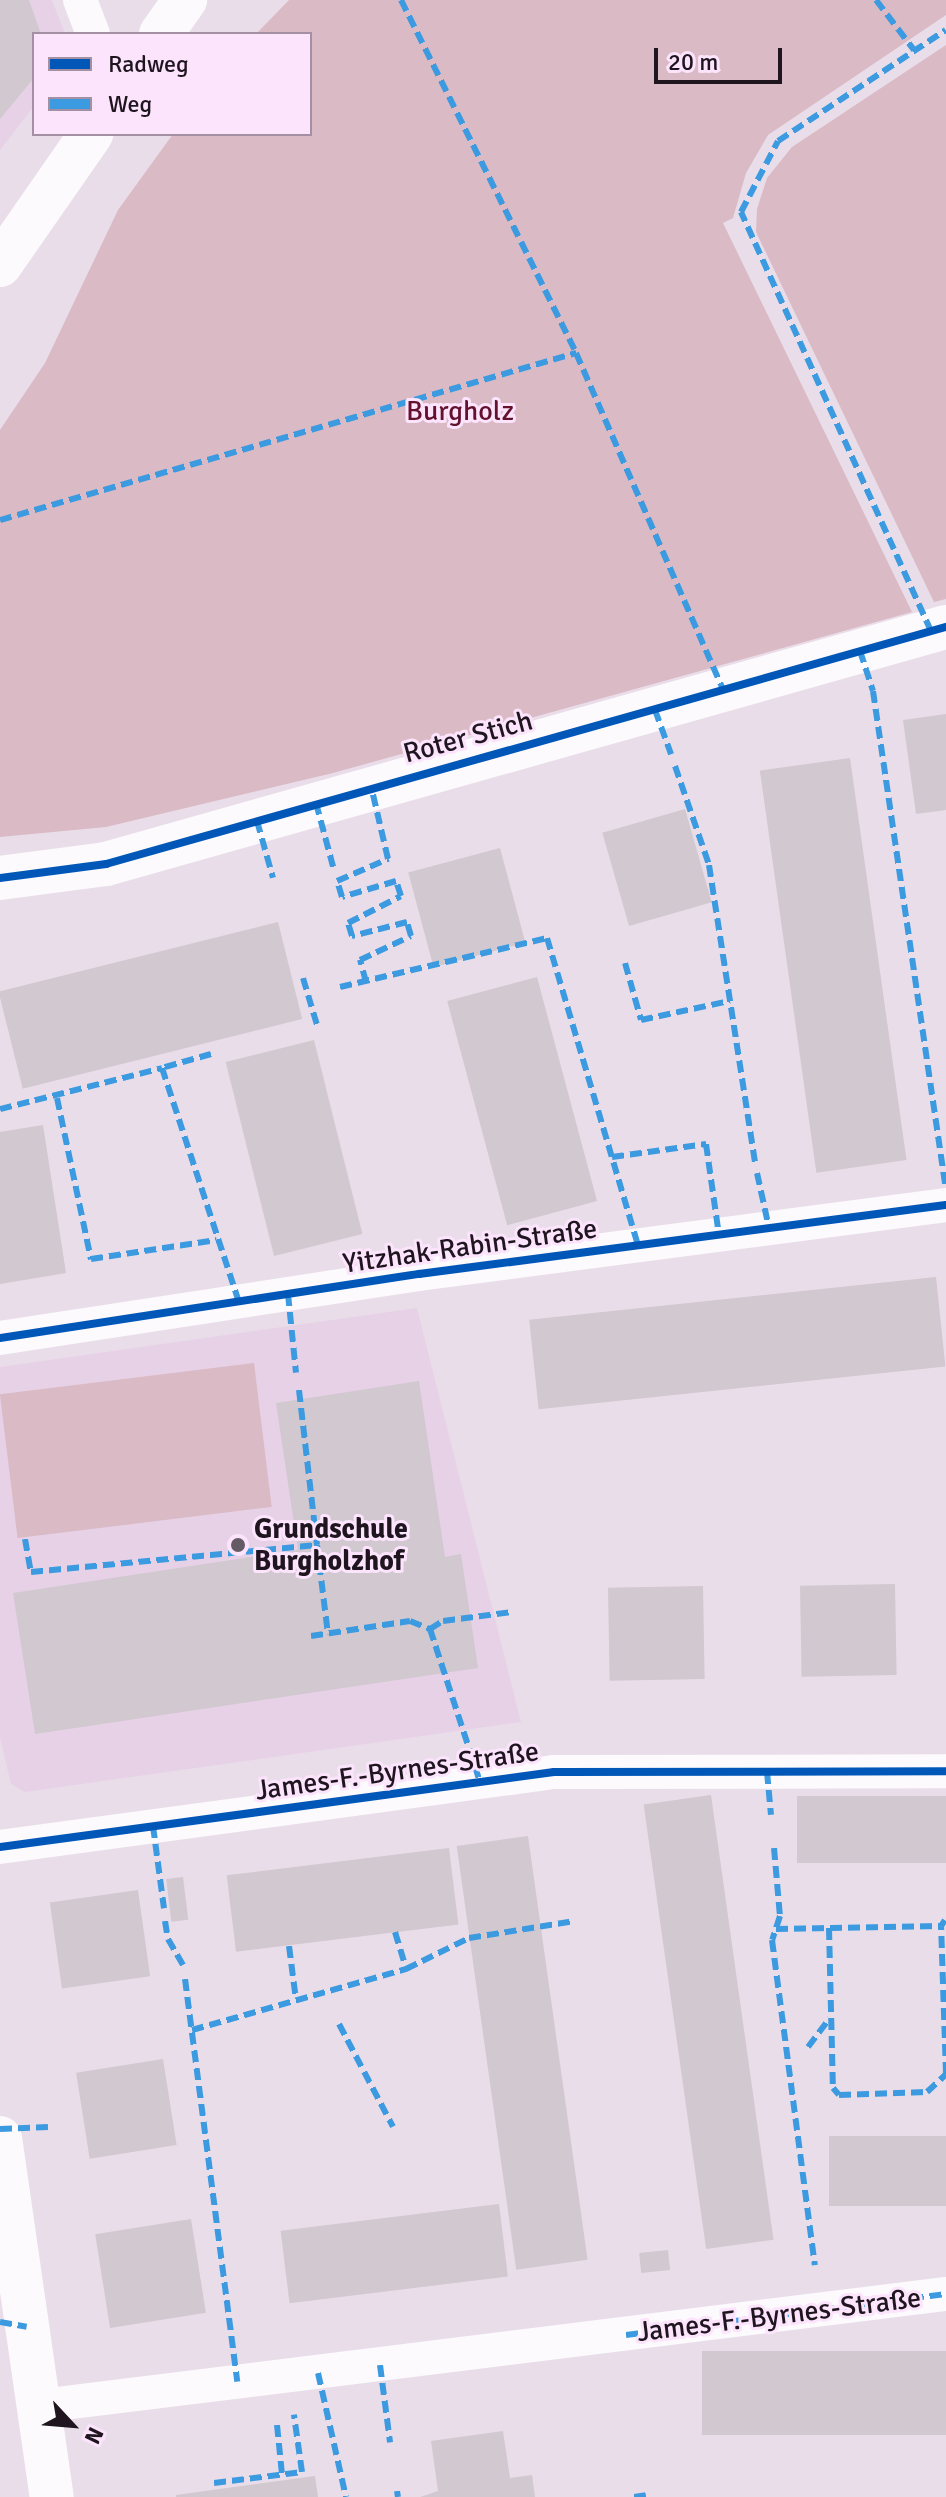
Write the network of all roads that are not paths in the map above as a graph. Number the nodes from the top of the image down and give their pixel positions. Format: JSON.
{"nodes":[{"id":1,"x":80,"y":0,"type":"edge"},
{"id":2,"x":185,"y":0,"type":"edge"},
{"id":3,"x":92,"y":32,"type":"edge"},
{"id":4,"x":162,"y":32,"type":"edge"},
{"id":5,"x":90,"y":136,"type":"edge"},
{"id":6,"x":0,"y":265,"type":"edge"},
{"id":7,"x":946,"y":627,"type":"edge"},
{"id":8,"x":0,"y":878,"type":"edge"},
{"id":9,"x":946,"y":1205,"type":"edge"},
{"id":10,"x":0,"y":1338,"type":"edge"},
{"id":11,"x":946,"y":1771,"type":"edge"},
{"id":12,"x":0,"y":1847,"type":"edge"},
{"id":13,"x":0,"y":2138,"type":"edge"},
{"id":14,"x":946,"y":2294,"type":"edge"},
{"id":15,"x":40,"y":2406,"type":"junction"},
{"id":16,"x":52,"y":2497,"type":"edge"}],
"edges":[{"from":1,"to":3,"type":"street"},
{"from":2,"to":4,"type":"street"},
{"from":5,"to":6,"type":"street"},
{"from":7,"to":8,"type":"street","name":"Roter Stich"},
{"from":9,"to":10,"type":"street","name":"Yitzhak-Rabin-Straße"},
{"from":11,"to":12,"type":"street","name":"James-F.-Byrnes-Straße"},
{"from":13,"to":15,"type":"street"},
{"from":14,"to":15,"type":"street","name":"James-F.-Byrnes-Straße"},
{"from":15,"to":16,"type":"street"}]}
